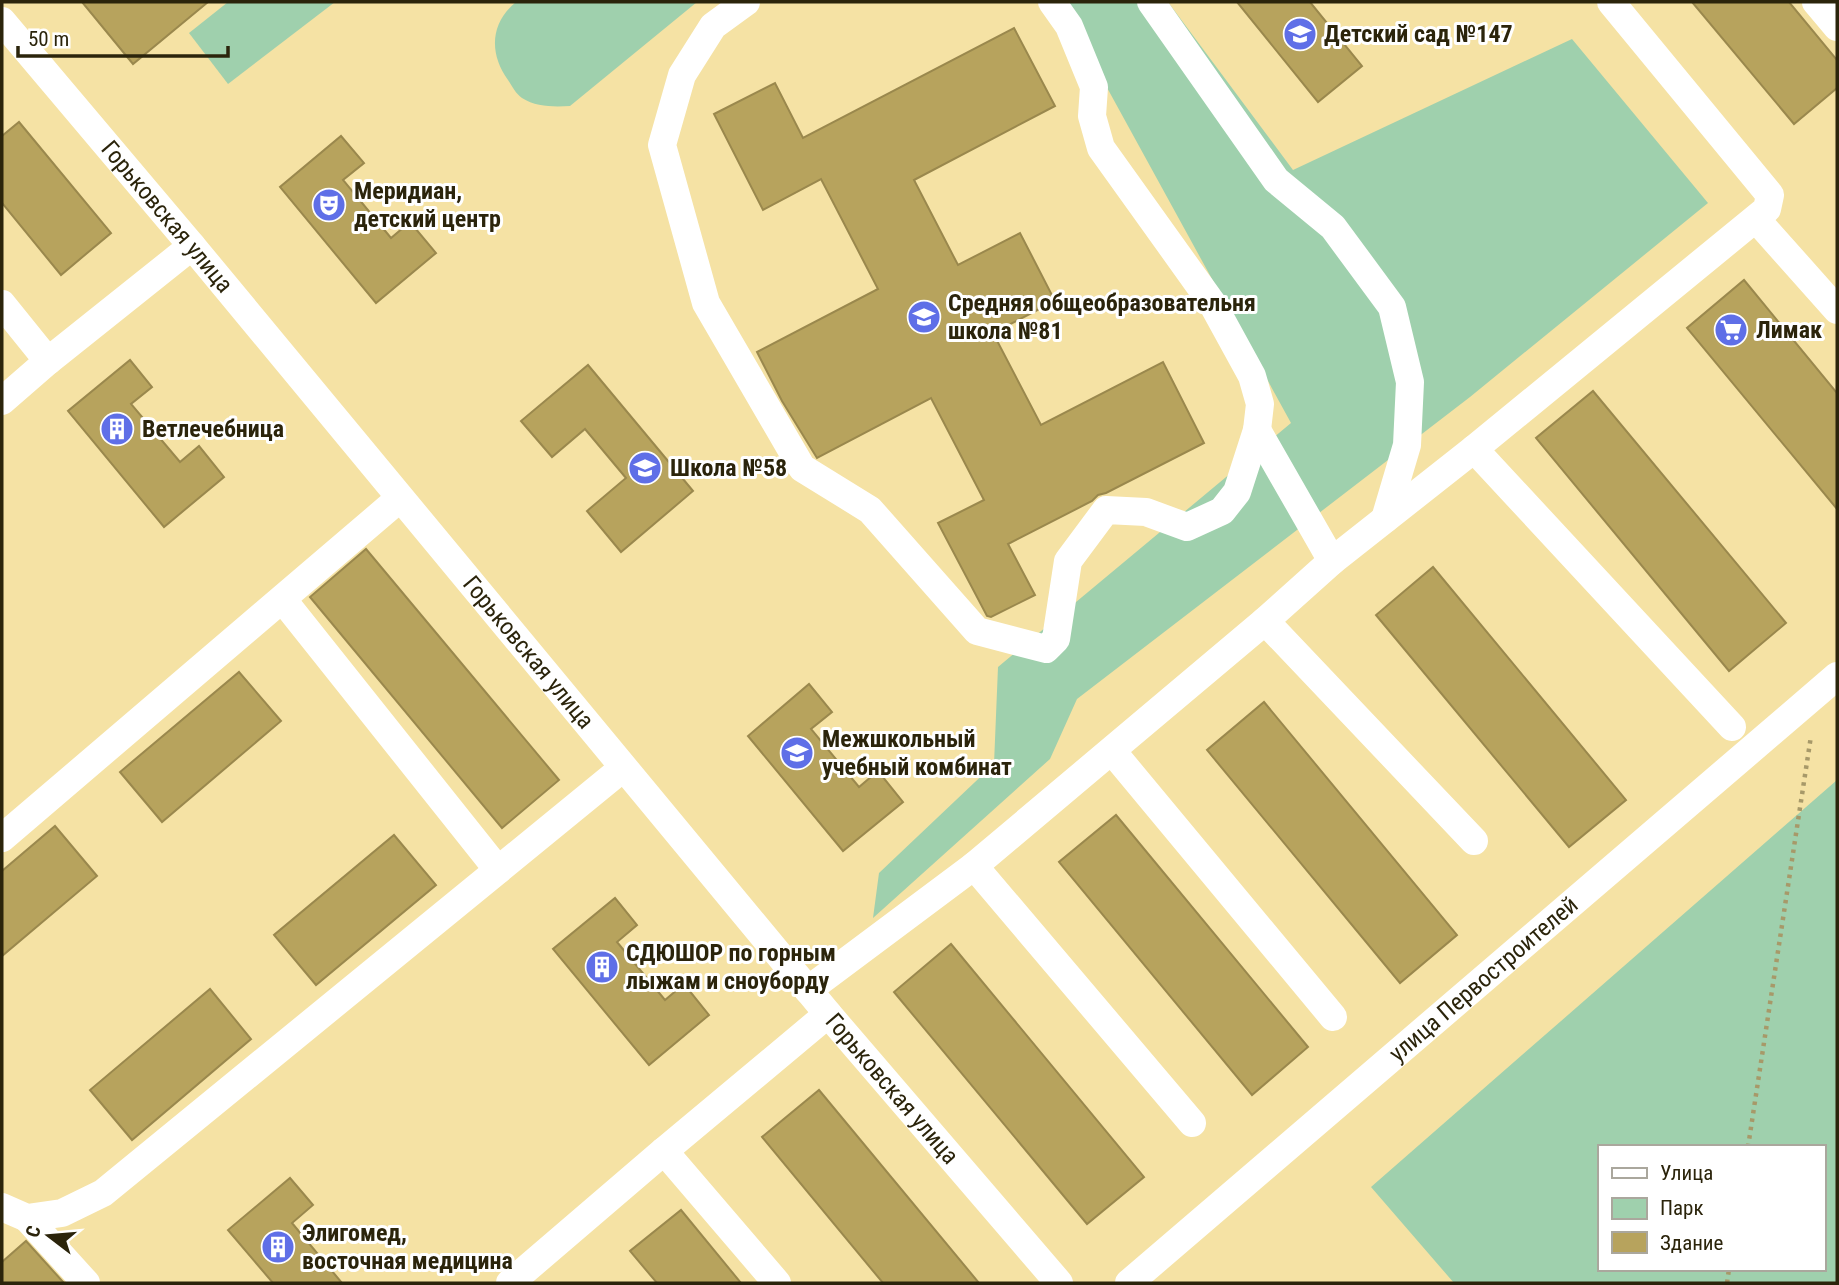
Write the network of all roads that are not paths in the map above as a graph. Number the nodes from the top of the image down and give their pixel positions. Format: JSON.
{"nodes":[{"id":1,"x":746,"y":2,"type":"edge"},
{"id":2,"x":1052,"y":2,"type":"edge"},
{"id":3,"x":1151,"y":2,"type":"edge"},
{"id":4,"x":1611,"y":2,"type":"edge"},
{"id":5,"x":1816,"y":2,"type":"edge"},
{"id":6,"x":2,"y":21,"type":"edge"},
{"id":7,"x":1837,"y":27,"type":"edge"},
{"id":8,"x":1756,"y":219,"type":"junction"},
{"id":9,"x":192,"y":246,"type":"junction"},
{"id":10,"x":2,"y":304,"type":"edge"},
{"id":11,"x":1837,"y":310,"type":"edge"},
{"id":12,"x":48,"y":361,"type":"junction"},
{"id":13,"x":2,"y":401,"type":"edge"},
{"id":14,"x":1257,"y":430,"type":"junction"},
{"id":15,"x":1474,"y":449,"type":"junction"},
{"id":16,"x":400,"y":498,"type":"junction"},
{"id":17,"x":1385,"y":519,"type":"junction"},
{"id":18,"x":1332,"y":561,"type":"junction"},
{"id":19,"x":283,"y":600,"type":"junction"},
{"id":20,"x":1265,"y":621,"type":"junction"},
{"id":21,"x":1828,"y":683,"type":"edge"},
{"id":22,"x":1732,"y":727,"type":"dead end"},
{"id":23,"x":1112,"y":751,"type":"junction"},
{"id":24,"x":623,"y":768,"type":"junction"},
{"id":25,"x":2,"y":838,"type":"edge"},
{"id":26,"x":1474,"y":841,"type":"dead end"},
{"id":27,"x":974,"y":866,"type":"junction"},
{"id":28,"x":498,"y":870,"type":"junction"},
{"id":29,"x":808,"y":990,"type":"junction"},
{"id":30,"x":828,"y":1014,"type":"junction"},
{"id":31,"x":1333,"y":1017,"type":"dead end"},
{"id":32,"x":1192,"y":1123,"type":"dead end"},
{"id":33,"x":664,"y":1151,"type":"junction"},
{"id":34,"x":2,"y":1207,"type":"edge"},
{"id":35,"x":27,"y":1218,"type":"junction"},
{"id":36,"x":86,"y":1283,"type":"edge"},
{"id":37,"x":510,"y":1283,"type":"edge"},
{"id":38,"x":777,"y":1283,"type":"edge"},
{"id":39,"x":1059,"y":1283,"type":"edge"},
{"id":40,"x":1129,"y":1283,"type":"edge"}],
"edges":[{"from":1,"to":14,"type":"street"},
{"from":2,"to":14,"type":"street"},
{"from":3,"to":17,"type":"street"},
{"from":4,"to":8,"type":"street"},
{"from":5,"to":7,"type":"street"},
{"from":6,"to":9,"type":"street","name":"Горьковская улица"},
{"from":8,"to":11,"type":"street"},
{"from":8,"to":15,"type":"street"},
{"from":9,"to":12,"type":"street"},
{"from":9,"to":16,"type":"street","name":"Горьковская улица"},
{"from":10,"to":12,"type":"street"},
{"from":12,"to":13,"type":"street"},
{"from":14,"to":18,"type":"street"},
{"from":15,"to":17,"type":"street"},
{"from":15,"to":22,"type":"street"},
{"from":16,"to":19,"type":"street"},
{"from":16,"to":24,"type":"street","name":"Горьковская улица"},
{"from":17,"to":18,"type":"street"},
{"from":18,"to":20,"type":"street"},
{"from":19,"to":25,"type":"street"},
{"from":19,"to":28,"type":"street"},
{"from":20,"to":23,"type":"street"},
{"from":20,"to":26,"type":"street"},
{"from":21,"to":40,"type":"street","name":"улица Первостроителей"},
{"from":23,"to":27,"type":"street"},
{"from":23,"to":31,"type":"street"},
{"from":24,"to":28,"type":"street"},
{"from":24,"to":29,"type":"street","name":"Горьковская улица"},
{"from":27,"to":29,"type":"street"},
{"from":27,"to":32,"type":"street"},
{"from":28,"to":35,"type":"street"},
{"from":29,"to":30,"type":"street","name":"Горьковская улица"},
{"from":30,"to":33,"type":"street"},
{"from":30,"to":39,"type":"street","name":"Горьковская улица"},
{"from":33,"to":37,"type":"street"},
{"from":33,"to":38,"type":"street"},
{"from":34,"to":35,"type":"street"},
{"from":35,"to":36,"type":"street"}]}
